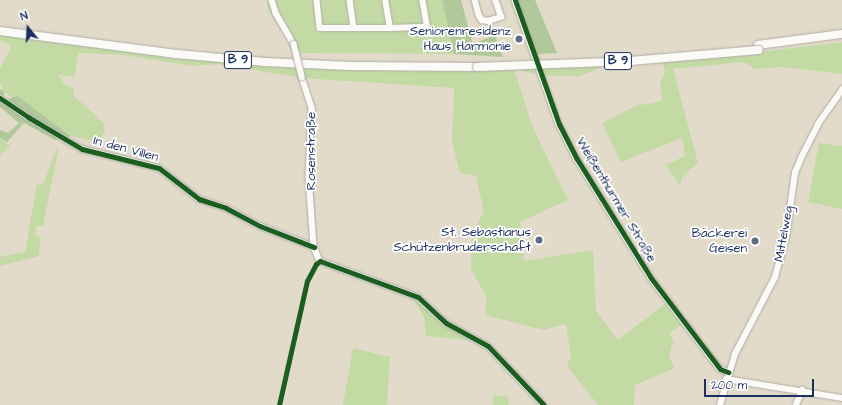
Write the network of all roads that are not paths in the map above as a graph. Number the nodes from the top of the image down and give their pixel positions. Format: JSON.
{"nodes":[{"id":1,"x":272,"y":0,"type":"edge"},
{"id":2,"x":317,"y":0,"type":"edge"},
{"id":3,"x":350,"y":0,"type":"edge"},
{"id":4,"x":385,"y":0,"type":"edge"},
{"id":5,"x":422,"y":0,"type":"edge"},
{"id":6,"x":475,"y":0,"type":"edge"},
{"id":7,"x":495,"y":0,"type":"edge"},
{"id":8,"x":515,"y":0,"type":"edge"},
{"id":9,"x":0,"y":26,"type":"edge"},
{"id":10,"x":354,"y":28,"type":"junction"},
{"id":11,"x":390,"y":28,"type":"junction"},
{"id":12,"x":0,"y":31,"type":"edge"},
{"id":13,"x":842,"y":34,"type":"edge"},
{"id":14,"x":842,"y":38,"type":"edge"},
{"id":15,"x":759,"y":47,"type":"junction"},
{"id":16,"x":477,"y":65,"type":"junction"},
{"id":17,"x":842,"y":90,"type":"edge"},
{"id":18,"x":0,"y":98,"type":"edge"},
{"id":19,"x":314,"y":246,"type":"junction"},
{"id":20,"x":728,"y":372,"type":"junction"},
{"id":21,"x":726,"y":379,"type":"junction"},
{"id":22,"x":802,"y":390,"type":"junction"},
{"id":23,"x":842,"y":398,"type":"edge"},
{"id":24,"x":544,"y":405,"type":"edge"},
{"id":25,"x":720,"y":405,"type":"edge"},
{"id":26,"x":796,"y":405,"type":"edge"}],
"edges":[{"from":1,"to":19,"type":"street","name":"Rosenstraße","bridge":true},
{"from":2,"to":10,"type":"street"},
{"from":3,"to":10,"type":"street"},
{"from":4,"to":11,"type":"street"},
{"from":5,"to":11,"type":"street"},
{"from":6,"to":7,"type":"street"},
{"from":8,"to":20,"type":"street","name":"Weißenthurmer Straße"},
{"from":9,"to":16,"type":"highway","number":"B 9"},
{"from":10,"to":11,"type":"street"},
{"from":12,"to":16,"type":"highway","number":"B 9"},
{"from":13,"to":15,"type":"highway","number":"B 9"},
{"from":14,"to":15,"type":"highway","number":"B 9"},
{"from":15,"to":16,"type":"highway","number":"B 9","bridge":true},
{"from":17,"to":20,"type":"street","name":"Mittelweg"},
{"from":18,"to":19,"type":"street","name":"In den Villen"},
{"from":19,"to":24,"type":"street","name":"Rosenstraße"},
{"from":20,"to":21,"type":"street","name":"Mittelweg"},
{"from":21,"to":22,"type":"street"},
{"from":21,"to":25,"type":"street"},
{"from":22,"to":23,"type":"street"},
{"from":22,"to":26,"type":"street"}]}
